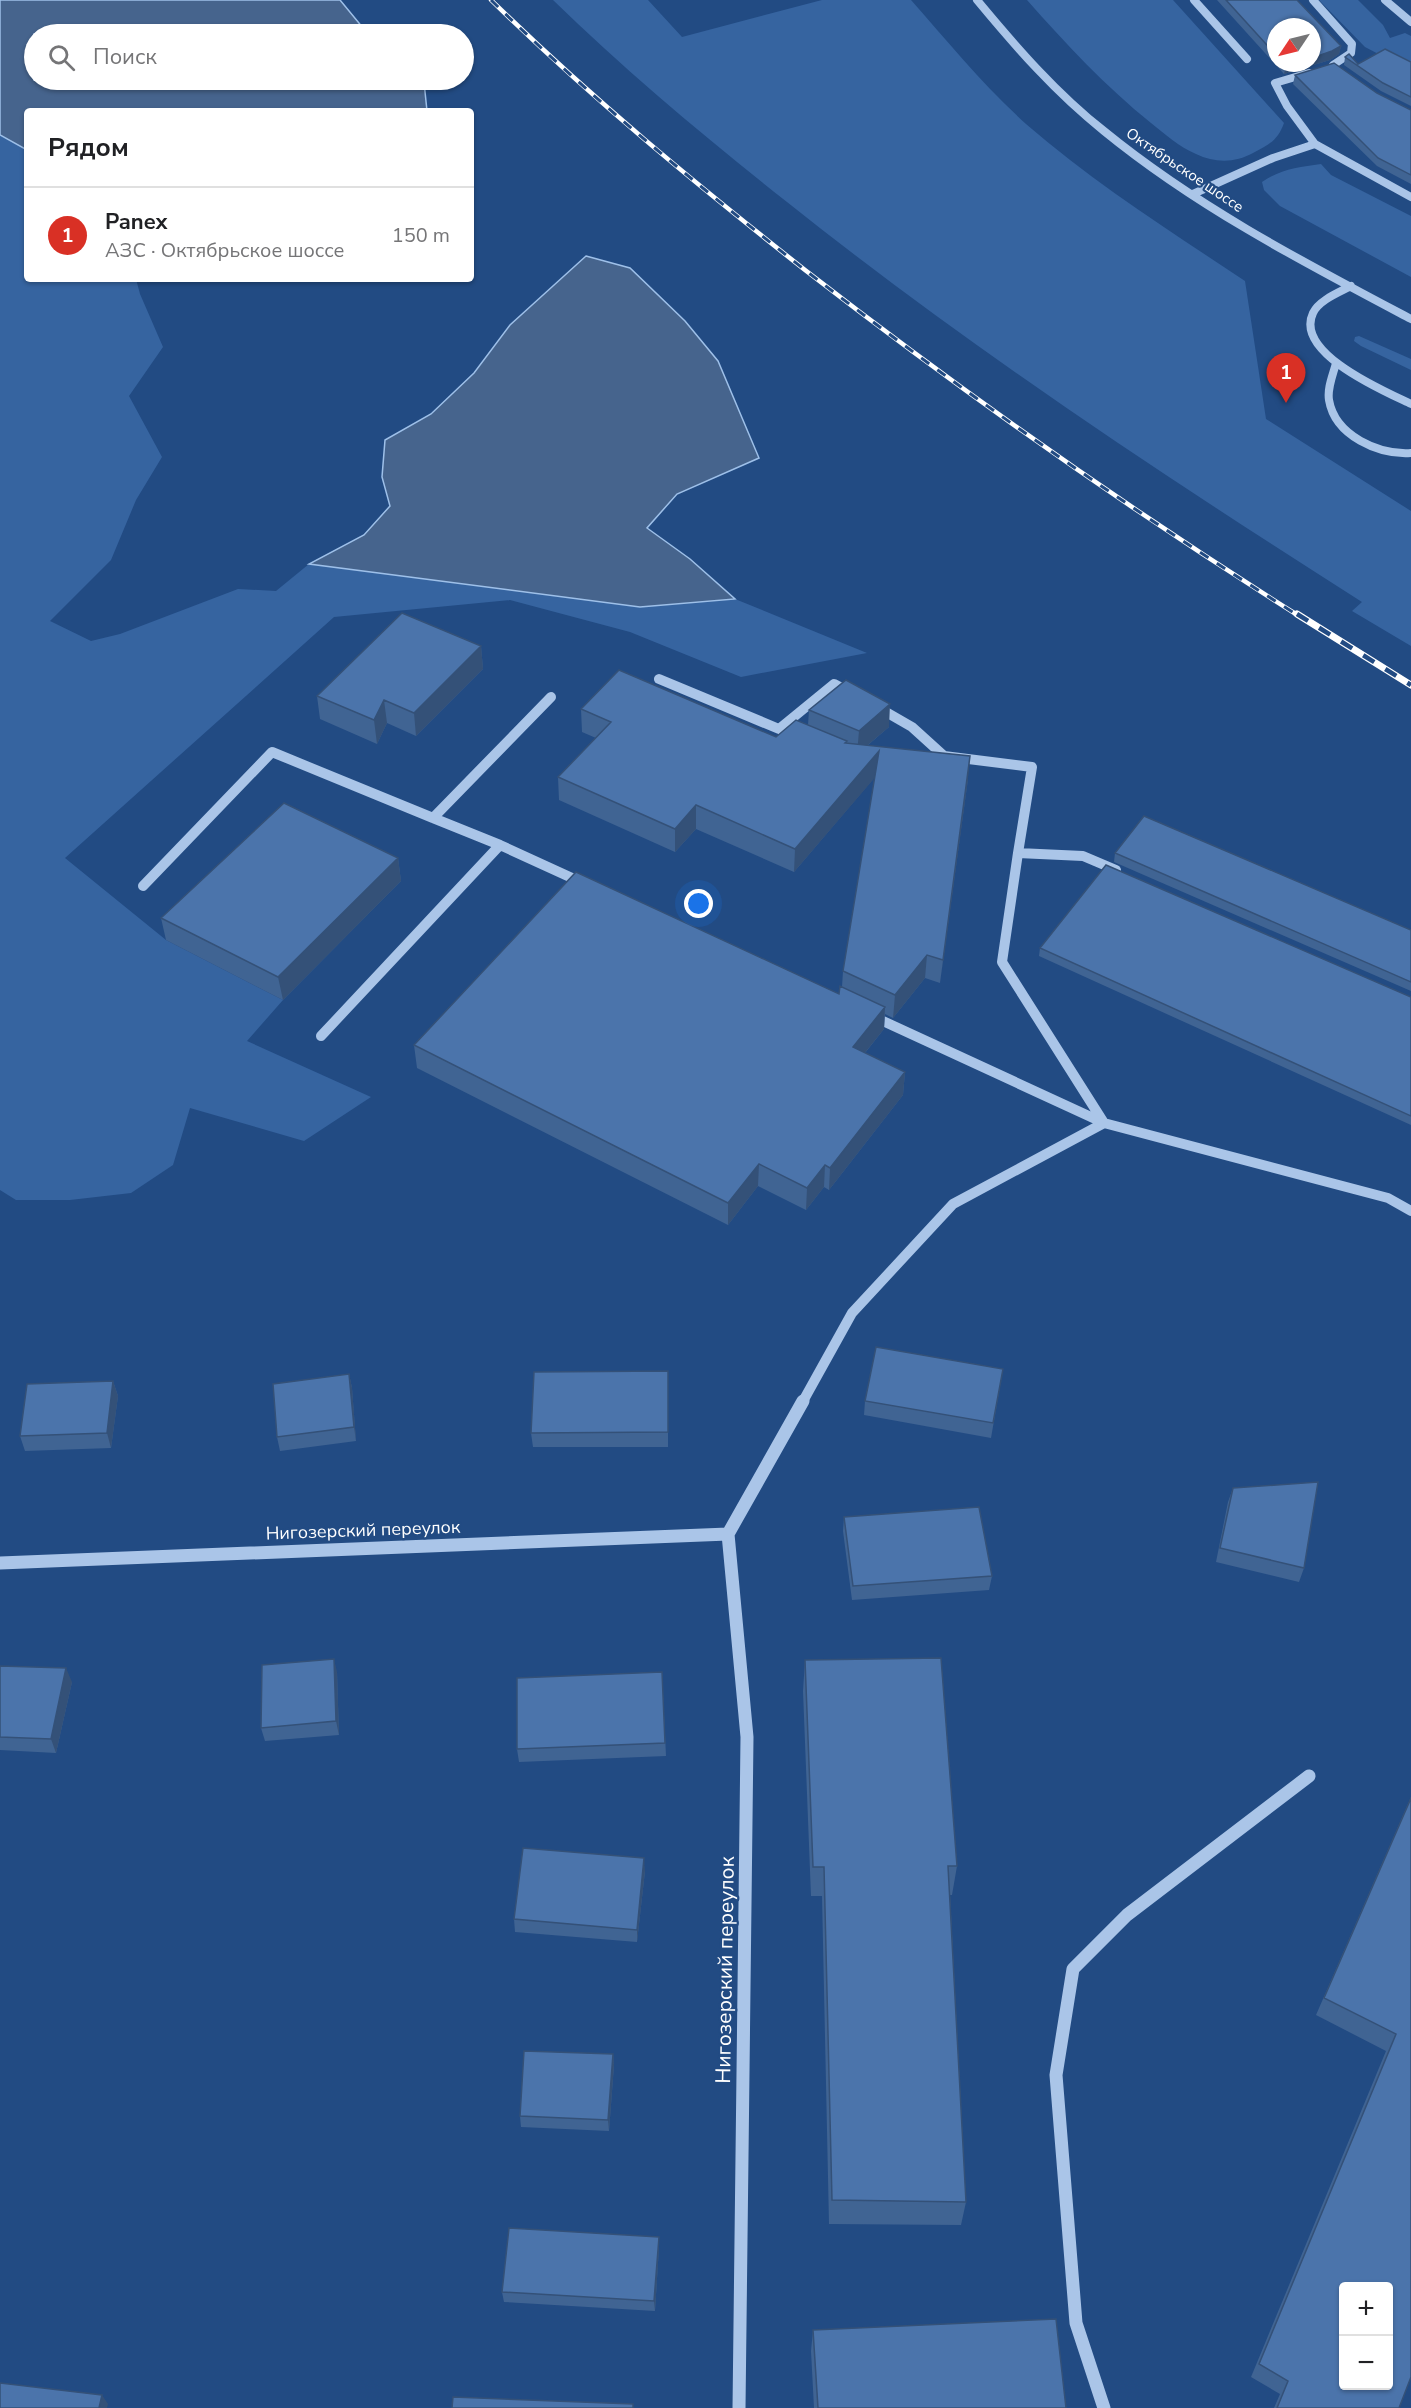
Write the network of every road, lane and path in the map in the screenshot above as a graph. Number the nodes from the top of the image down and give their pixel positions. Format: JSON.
{"nodes":[{"id":1,"x":976,"y":0,"type":"edge"},
{"id":2,"x":1194,"y":0,"type":"edge"},
{"id":3,"x":1313,"y":0,"type":"edge"},
{"id":4,"x":1385,"y":0,"type":"edge"},
{"id":5,"x":1411,"y":21,"type":"edge"},
{"id":6,"x":1247,"y":59,"type":"dead end"},
{"id":7,"x":1333,"y":65,"type":"junction"},
{"id":8,"x":1323,"y":68,"type":"edge"},
{"id":9,"x":1342,"y":71,"type":"edge"},
{"id":10,"x":1311,"y":72,"type":"edge"},
{"id":11,"x":1315,"y":144,"type":"junction"},
{"id":12,"x":1193,"y":194,"type":"junction"},
{"id":13,"x":1411,"y":197,"type":"edge"},
{"id":14,"x":1350,"y":286,"type":"junction"},
{"id":15,"x":1411,"y":319,"type":"edge"},
{"id":16,"x":1336,"y":363,"type":"junction"},
{"id":17,"x":1411,"y":404,"type":"edge"},
{"id":18,"x":1411,"y":453,"type":"edge"},
{"id":19,"x":660,"y":679,"type":"dead end"},
{"id":20,"x":854,"y":694,"type":"edge"},
{"id":21,"x":551,"y":697,"type":"dead end"},
{"id":22,"x":873,"y":705,"type":"edge"},
{"id":23,"x":779,"y":729,"type":"junction"},
{"id":24,"x":811,"y":743,"type":"edge"},
{"id":25,"x":433,"y":818,"type":"junction"},
{"id":26,"x":500,"y":844,"type":"junction"},
{"id":27,"x":1018,"y":853,"type":"junction"},
{"id":28,"x":1127,"y":875,"type":"edge"},
{"id":29,"x":143,"y":886,"type":"dead end"},
{"id":30,"x":597,"y":889,"type":"edge"},
{"id":31,"x":867,"y":1013,"type":"edge"},
{"id":32,"x":321,"y":1036,"type":"dead end"},
{"id":33,"x":1104,"y":1123,"type":"junction"},
{"id":34,"x":1411,"y":1211,"type":"edge"},
{"id":35,"x":728,"y":1534,"type":"junction"},
{"id":36,"x":0,"y":1563,"type":"edge"},
{"id":37,"x":1309,"y":1776,"type":"dead end"},
{"id":38,"x":739,"y":2408,"type":"edge"},
{"id":39,"x":1104,"y":2408,"type":"edge"}],
"edges":[{"from":1,"to":12,"type":"street","name":"Октябрьское шоссе"},
{"from":2,"to":6,"type":"street"},
{"from":3,"to":7,"type":"street"},
{"from":4,"to":5,"type":"street"},
{"from":7,"to":8,"type":"street"},
{"from":7,"to":9,"type":"street"},
{"from":10,"to":11,"type":"street"},
{"from":11,"to":12,"type":"street"},
{"from":11,"to":13,"type":"street"},
{"from":12,"to":14,"type":"street","name":"Октябрьское шоссе"},
{"from":14,"to":15,"type":"street","name":"Октябрьское шоссе"},
{"from":14,"to":16,"type":"street"},
{"from":16,"to":17,"type":"street"},
{"from":16,"to":18,"type":"street"},
{"from":19,"to":23,"type":"street"},
{"from":20,"to":23,"type":"street"},
{"from":21,"to":25,"type":"street"},
{"from":22,"to":27,"type":"street"},
{"from":23,"to":24,"type":"street"},
{"from":25,"to":26,"type":"street"},
{"from":25,"to":29,"type":"street"},
{"from":26,"to":30,"type":"street"},
{"from":26,"to":32,"type":"street"},
{"from":27,"to":28,"type":"street"},
{"from":27,"to":33,"type":"street"},
{"from":31,"to":33,"type":"street"},
{"from":33,"to":34,"type":"street"},
{"from":33,"to":35,"type":"street"},
{"from":35,"to":36,"type":"street","name":"Нигозерский переулок"},
{"from":35,"to":38,"type":"street","name":"Нигозерский переулок"},
{"from":37,"to":39,"type":"street"}]}
